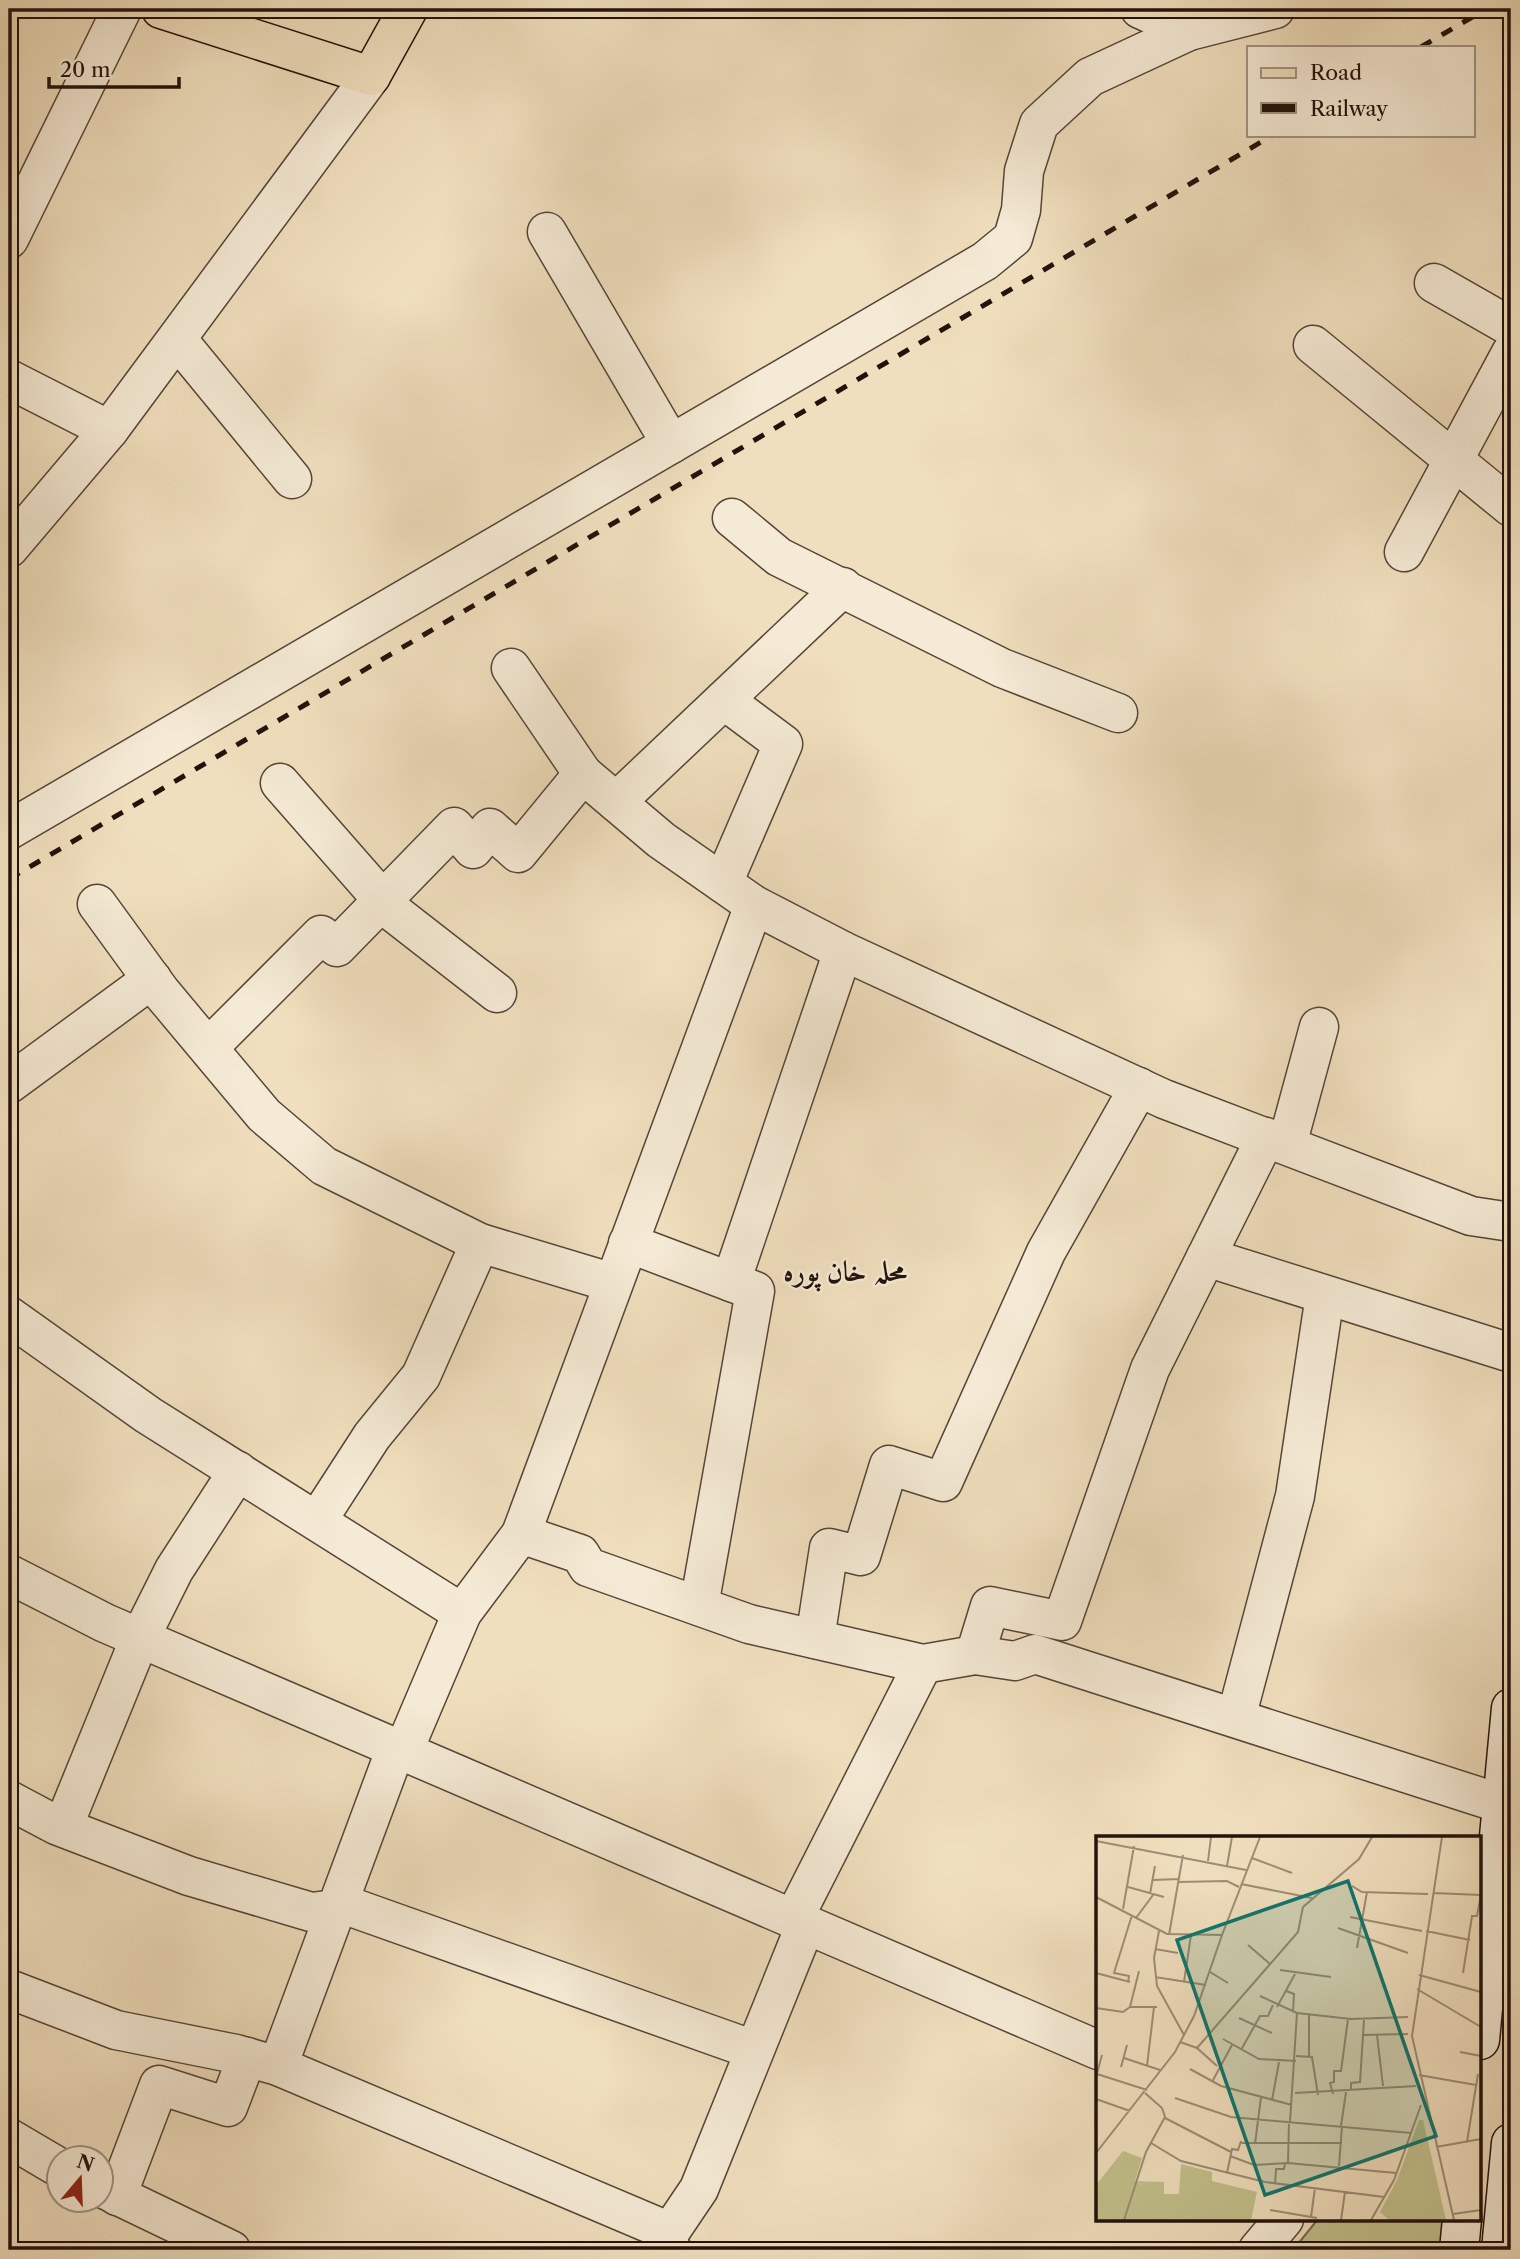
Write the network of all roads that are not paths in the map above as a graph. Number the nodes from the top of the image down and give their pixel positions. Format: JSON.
{"nodes":[{"id":1,"x":122,"y":9,"type":"edge"},
{"id":2,"x":161,"y":9,"type":"edge"},
{"id":3,"x":408,"y":9,"type":"edge"},
{"id":4,"x":1140,"y":9,"type":"edge"},
{"id":5,"x":1275,"y":9,"type":"edge"},
{"id":6,"x":1189,"y":31,"type":"junction"},
{"id":7,"x":371,"y":76,"type":"junction"},
{"id":8,"x":547,"y":232,"type":"dead end"},
{"id":9,"x":9,"y":239,"type":"edge"},
{"id":10,"x":1434,"y":283,"type":"dead end"},
{"id":11,"x":1511,"y":327,"type":"edge"},
{"id":12,"x":177,"y":339,"type":"junction"},
{"id":13,"x":1313,"y":345,"type":"dead end"},
{"id":14,"x":1511,"y":352,"type":"edge"},
{"id":15,"x":9,"y":379,"type":"edge"},
{"id":16,"x":109,"y":430,"type":"junction"},
{"id":17,"x":671,"y":444,"type":"junction"},
{"id":18,"x":1452,"y":461,"type":"junction"},
{"id":19,"x":292,"y":479,"type":"dead end"},
{"id":20,"x":1511,"y":508,"type":"edge"},
{"id":21,"x":732,"y":518,"type":"dead end"},
{"id":22,"x":9,"y":548,"type":"edge"},
{"id":23,"x":1404,"y":552,"type":"dead end"},
{"id":24,"x":843,"y":587,"type":"junction"},
{"id":25,"x":511,"y":668,"type":"dead end"},
{"id":26,"x":724,"y":700,"type":"junction"},
{"id":27,"x":1118,"y":713,"type":"dead end"},
{"id":28,"x":583,"y":774,"type":"junction"},
{"id":29,"x":279,"y":783,"type":"dead end"},
{"id":30,"x":616,"y":802,"type":"junction"},
{"id":31,"x":9,"y":830,"type":"edge"},
{"id":32,"x":723,"y":883,"type":"junction"},
{"id":33,"x":381,"y":899,"type":"junction"},
{"id":34,"x":97,"y":904,"type":"dead end"},
{"id":35,"x":754,"y":905,"type":"junction"},
{"id":36,"x":843,"y":951,"type":"junction"},
{"id":37,"x":152,"y":979,"type":"junction"},
{"id":38,"x":497,"y":993,"type":"dead end"},
{"id":39,"x":1319,"y":1027,"type":"dead end"},
{"id":40,"x":209,"y":1047,"type":"junction"},
{"id":41,"x":9,"y":1084,"type":"edge"},
{"id":42,"x":1139,"y":1087,"type":"junction"},
{"id":43,"x":1276,"y":1141,"type":"junction"},
{"id":44,"x":1511,"y":1222,"type":"edge"},
{"id":45,"x":480,"y":1243,"type":"junction"},
{"id":46,"x":628,"y":1243,"type":"junction"},
{"id":47,"x":1206,"y":1257,"type":"junction"},
{"id":48,"x":731,"y":1282,"type":"junction"},
{"id":49,"x":613,"y":1283,"type":"junction"},
{"id":50,"x":1325,"y":1295,"type":"junction"},
{"id":51,"x":9,"y":1316,"type":"edge"},
{"id":52,"x":1511,"y":1353,"type":"edge"},
{"id":53,"x":238,"y":1471,"type":"junction"},
{"id":54,"x":317,"y":1521,"type":"junction"},
{"id":55,"x":521,"y":1534,"type":"junction"},
{"id":56,"x":9,"y":1574,"type":"edge"},
{"id":57,"x":699,"y":1606,"type":"junction"},
{"id":58,"x":462,"y":1613,"type":"junction"},
{"id":59,"x":140,"y":1638,"type":"junction"},
{"id":60,"x":815,"y":1639,"type":"junction"},
{"id":61,"x":975,"y":1655,"type":"junction"},
{"id":62,"x":923,"y":1664,"type":"junction"},
{"id":63,"x":1511,"y":1708,"type":"edge"},
{"id":64,"x":1236,"y":1718,"type":"junction"},
{"id":65,"x":399,"y":1750,"type":"junction"},
{"id":66,"x":9,"y":1800,"type":"edge"},
{"id":67,"x":1502,"y":1804,"type":"junction"},
{"id":68,"x":63,"y":1827,"type":"junction"},
{"id":69,"x":338,"y":1909,"type":"junction"},
{"id":70,"x":799,"y":1923,"type":"junction"},
{"id":71,"x":1483,"y":1973,"type":"edge"},
{"id":72,"x":9,"y":1989,"type":"edge"},
{"id":73,"x":1482,"y":1995,"type":"edge"},
{"id":74,"x":1096,"y":2049,"type":"edge"},
{"id":75,"x":754,"y":2050,"type":"junction"},
{"id":76,"x":262,"y":2061,"type":"junction"},
{"id":77,"x":9,"y":2138,"type":"edge"},
{"id":78,"x":1511,"y":2143,"type":"edge"},
{"id":79,"x":46,"y":2160,"type":"edge"},
{"id":80,"x":116,"y":2177,"type":"edge"},
{"id":81,"x":116,"y":2195,"type":"edge"},
{"id":82,"x":1283,"y":2220,"type":"edge"},
{"id":83,"x":1462,"y":2220,"type":"edge"},
{"id":84,"x":671,"y":2241,"type":"edge"},
{"id":85,"x":231,"y":2250,"type":"edge"},
{"id":86,"x":1258,"y":2250,"type":"edge"},
{"id":87,"x":1459,"y":2250,"type":"edge"},
{"id":88,"x":1501,"y":2250,"type":"edge"}],
"edges":[{"from":1,"to":9,"type":"street"},
{"from":2,"to":7,"type":"main road"},
{"from":3,"to":7,"type":"main road"},
{"from":4,"to":6,"type":"street"},
{"from":5,"to":6,"type":"street"},
{"from":6,"to":17,"type":"street"},
{"from":7,"to":12,"type":"street"},
{"from":8,"to":17,"type":"street"},
{"from":10,"to":11,"type":"street"},
{"from":12,"to":16,"type":"street"},
{"from":12,"to":19,"type":"street"},
{"from":13,"to":18,"type":"street"},
{"from":14,"to":18,"type":"street"},
{"from":15,"to":16,"type":"street"},
{"from":16,"to":22,"type":"street"},
{"from":17,"to":31,"type":"street"},
{"from":18,"to":20,"type":"street"},
{"from":18,"to":23,"type":"street"},
{"from":21,"to":24,"type":"street"},
{"from":24,"to":26,"type":"street"},
{"from":24,"to":27,"type":"street"},
{"from":25,"to":28,"type":"street"},
{"from":26,"to":30,"type":"street"},
{"from":26,"to":32,"type":"street"},
{"from":28,"to":30,"type":"street"},
{"from":28,"to":33,"type":"street"},
{"from":29,"to":33,"type":"street"},
{"from":30,"to":32,"type":"street"},
{"from":32,"to":35,"type":"street"},
{"from":33,"to":38,"type":"street"},
{"from":33,"to":40,"type":"street"},
{"from":34,"to":37,"type":"street"},
{"from":35,"to":36,"type":"street"},
{"from":35,"to":46,"type":"street"},
{"from":36,"to":42,"type":"street"},
{"from":36,"to":48,"type":"street"},
{"from":37,"to":40,"type":"street"},
{"from":37,"to":41,"type":"street"},
{"from":39,"to":43,"type":"street"},
{"from":40,"to":45,"type":"street"},
{"from":42,"to":43,"type":"street"},
{"from":42,"to":60,"type":"street"},
{"from":43,"to":44,"type":"street"},
{"from":43,"to":47,"type":"street"},
{"from":45,"to":49,"type":"street"},
{"from":45,"to":54,"type":"street"},
{"from":46,"to":48,"type":"street"},
{"from":46,"to":49,"type":"street"},
{"from":47,"to":50,"type":"street"},
{"from":47,"to":61,"type":"street"},
{"from":48,"to":57,"type":"street"},
{"from":49,"to":55,"type":"street"},
{"from":50,"to":52,"type":"street"},
{"from":50,"to":64,"type":"street"},
{"from":51,"to":53,"type":"street"},
{"from":53,"to":54,"type":"street"},
{"from":53,"to":59,"type":"street"},
{"from":54,"to":58,"type":"street"},
{"from":55,"to":57,"type":"street"},
{"from":55,"to":58,"type":"street"},
{"from":56,"to":59,"type":"street"},
{"from":57,"to":60,"type":"street"},
{"from":58,"to":65,"type":"street"},
{"from":59,"to":65,"type":"street"},
{"from":59,"to":68,"type":"street"},
{"from":60,"to":62,"type":"street"},
{"from":61,"to":62,"type":"street"},
{"from":61,"to":64,"type":"street"},
{"from":62,"to":70,"type":"street"},
{"from":63,"to":67,"type":"street"},
{"from":64,"to":67,"type":"street"},
{"from":65,"to":69,"type":"street"},
{"from":65,"to":70,"type":"street"},
{"from":66,"to":68,"type":"street"},
{"from":67,"to":71,"type":"street"},
{"from":68,"to":69,"type":"street"},
{"from":69,"to":75,"type":"street"},
{"from":69,"to":76,"type":"street"},
{"from":70,"to":74,"type":"street"},
{"from":70,"to":75,"type":"street"},
{"from":71,"to":73,"type":"street"},
{"from":72,"to":76,"type":"street"},
{"from":75,"to":84,"type":"street"},
{"from":76,"to":80,"type":"street"},
{"from":76,"to":84,"type":"street"},
{"from":77,"to":79,"type":"street"},
{"from":78,"to":88,"type":"street"},
{"from":81,"to":85,"type":"street"},
{"from":82,"to":86,"type":"street"},
{"from":83,"to":87,"type":"street"}]}
